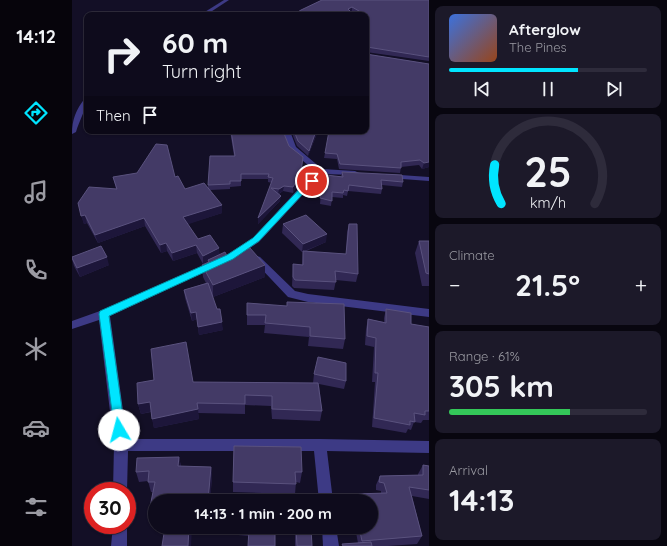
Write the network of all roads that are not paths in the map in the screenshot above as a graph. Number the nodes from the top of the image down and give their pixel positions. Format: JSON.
{"nodes":[{"id":1,"x":227,"y":0,"type":"edge"},
{"id":2,"x":208,"y":12,"type":"edge"},
{"id":3,"x":84,"y":104,"type":"edge"},
{"id":4,"x":72,"y":132,"type":"edge"},
{"id":5,"x":287,"y":134,"type":"edge"},
{"id":6,"x":320,"y":171,"type":"junction"},
{"id":7,"x":366,"y":174,"type":"edge"},
{"id":8,"x":382,"y":175,"type":"edge"},
{"id":9,"x":429,"y":179,"type":"edge"},
{"id":10,"x":245,"y":247,"type":"junction"},
{"id":11,"x":429,"y":313,"type":"edge"},
{"id":12,"x":104,"y":314,"type":"junction"},
{"id":13,"x":72,"y":326,"type":"edge"},
{"id":14,"x":320,"y":444,"type":"junction"},
{"id":15,"x":121,"y":445,"type":"junction"},
{"id":16,"x":429,"y":447,"type":"edge"},
{"id":17,"x":120,"y":482,"type":"edge"},
{"id":18,"x":325,"y":494,"type":"edge"},
{"id":19,"x":120,"y":534,"type":"edge"},
{"id":20,"x":330,"y":534,"type":"edge"},
{"id":21,"x":119,"y":546,"type":"edge"},
{"id":22,"x":331,"y":546,"type":"edge"}],
"edges":[{"from":1,"to":2,"type":"street"},
{"from":3,"to":4,"type":"street"},
{"from":5,"to":6,"type":"street"},
{"from":6,"to":7,"type":"street"},
{"from":6,"to":10,"type":"street"},
{"from":8,"to":9,"type":"street"},
{"from":10,"to":11,"type":"street"},
{"from":10,"to":12,"type":"street"},
{"from":12,"to":13,"type":"street"},
{"from":12,"to":15,"type":"street"},
{"from":14,"to":15,"type":"street"},
{"from":14,"to":16,"type":"street"},
{"from":14,"to":18,"type":"street"},
{"from":15,"to":17,"type":"street"},
{"from":19,"to":21,"type":"street"},
{"from":20,"to":22,"type":"street"}]}
